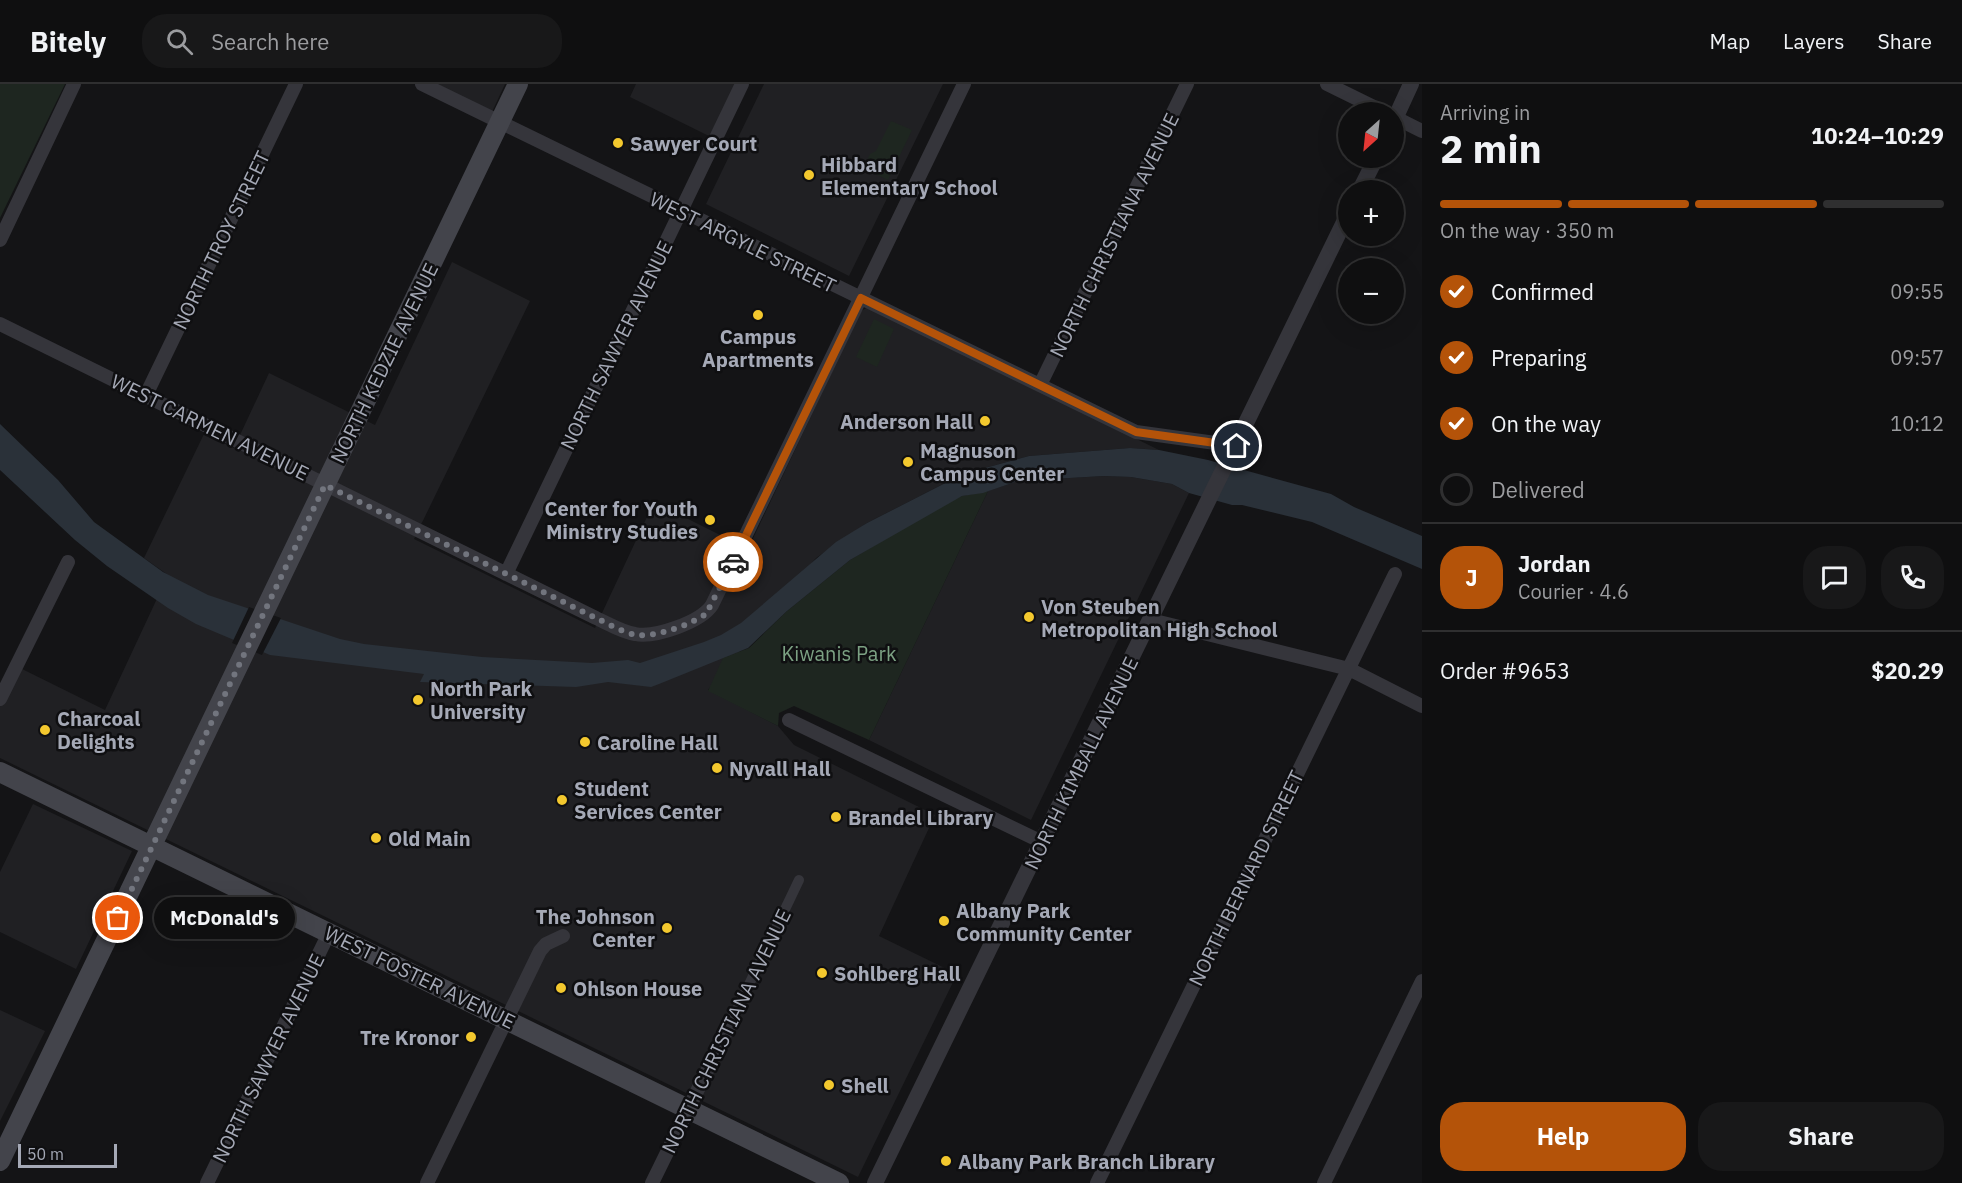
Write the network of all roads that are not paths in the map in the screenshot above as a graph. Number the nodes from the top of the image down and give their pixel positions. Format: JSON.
{"nodes":[{"id":1,"x":74,"y":84,"type":"edge"},
{"id":2,"x":296,"y":84,"type":"edge"},
{"id":3,"x":422,"y":84,"type":"edge"},
{"id":4,"x":518,"y":84,"type":"edge"},
{"id":5,"x":742,"y":84,"type":"edge"},
{"id":6,"x":964,"y":84,"type":"edge"},
{"id":7,"x":1187,"y":84,"type":"edge"},
{"id":8,"x":1327,"y":84,"type":"edge"},
{"id":9,"x":1411,"y":84,"type":"edge"},
{"id":10,"x":1362,"y":102,"type":"edge"},
{"id":11,"x":1401,"y":102,"type":"edge"},
{"id":12,"x":499,"y":123,"type":"junction"},
{"id":13,"x":1404,"y":123,"type":"edge"},
{"id":14,"x":1422,"y":131,"type":"edge"},
{"id":15,"x":680,"y":211,"type":"junction"},
{"id":16,"x":1338,"y":235,"type":"edge"},
{"id":17,"x":0,"y":240,"type":"edge"},
{"id":18,"x":861,"y":298,"type":"junction"},
{"id":19,"x":0,"y":324,"type":"edge"},
{"id":20,"x":1040,"y":385,"type":"junction"},
{"id":21,"x":146,"y":395,"type":"junction"},
{"id":22,"x":1234,"y":453,"type":"junction"},
{"id":23,"x":325,"y":485,"type":"junction"},
{"id":24,"x":68,"y":561,"type":"dead end"},
{"id":25,"x":506,"y":574,"type":"junction"},
{"id":26,"x":1395,"y":574,"type":"dead end"},
{"id":27,"x":1151,"y":620,"type":"junction"},
{"id":28,"x":1348,"y":669,"type":"junction"},
{"id":29,"x":0,"y":699,"type":"edge"},
{"id":30,"x":1422,"y":706,"type":"edge"},
{"id":31,"x":789,"y":720,"type":"dead end"},
{"id":32,"x":0,"y":772,"type":"edge"},
{"id":33,"x":1042,"y":842,"type":"junction"},
{"id":34,"x":153,"y":847,"type":"junction"},
{"id":35,"x":799,"y":880,"type":"dead end"},
{"id":36,"x":329,"y":933,"type":"junction"},
{"id":37,"x":563,"y":936,"type":"dead end"},
{"id":38,"x":1422,"y":981,"type":"edge"},
{"id":39,"x":506,"y":1020,"type":"junction"},
{"id":40,"x":732,"y":1020,"type":"joint"},
{"id":41,"x":689,"y":1108,"type":"junction"},
{"id":42,"x":0,"y":1161,"type":"edge"},
{"id":43,"x":207,"y":1183,"type":"edge"},
{"id":44,"x":428,"y":1183,"type":"edge"},
{"id":45,"x":652,"y":1183,"type":"edge"},
{"id":46,"x":839,"y":1183,"type":"edge"},
{"id":47,"x":875,"y":1183,"type":"edge"},
{"id":48,"x":1097,"y":1183,"type":"edge"},
{"id":49,"x":1324,"y":1183,"type":"edge"}],
"edges":[{"from":1,"to":17,"type":"street"},
{"from":2,"to":21,"type":"street","name":"NORTH TROY STREET"},
{"from":3,"to":12,"type":"street","name":"WEST ARGYLE STREET"},
{"from":4,"to":12,"type":"main road","name":"NORTH KEDZIE AVENUE"},
{"from":5,"to":15,"type":"street","name":"NORTH SAWYER AVENUE"},
{"from":6,"to":18,"type":"street"},
{"from":7,"to":20,"type":"street","name":"NORTH CHRISTIANA AVENUE"},
{"from":8,"to":10,"type":"street"},
{"from":9,"to":11,"type":"street"},
{"from":12,"to":15,"type":"street","name":"WEST ARGYLE STREET"},
{"from":12,"to":23,"type":"main road","name":"NORTH KEDZIE AVENUE"},
{"from":13,"to":14,"type":"street"},
{"from":15,"to":18,"type":"street","name":"WEST ARGYLE STREET"},
{"from":15,"to":25,"type":"street","name":"NORTH SAWYER AVENUE"},
{"from":16,"to":22,"type":"street","name":"NORTH KIMBALL AVENUE"},
{"from":18,"to":20,"type":"street","name":"WEST ARGYLE STREET"},
{"from":18,"to":25,"type":"street","name":"WEST CARMEN AVENUE"},
{"from":19,"to":21,"type":"street","name":"WEST CARMEN AVENUE"},
{"from":20,"to":22,"type":"street","name":"WEST ARGYLE STREET"},
{"from":21,"to":23,"type":"street","name":"WEST CARMEN AVENUE"},
{"from":22,"to":27,"type":"street","name":"NORTH KIMBALL AVENUE"},
{"from":23,"to":25,"type":"street","name":"WEST CARMEN AVENUE"},
{"from":23,"to":34,"type":"main road","name":"NORTH KEDZIE AVENUE"},
{"from":24,"to":29,"type":"street"},
{"from":26,"to":28,"type":"street","name":"NORTH BERNARD STREET"},
{"from":27,"to":28,"type":"street"},
{"from":27,"to":33,"type":"street","name":"NORTH KIMBALL AVENUE"},
{"from":28,"to":30,"type":"street"},
{"from":28,"to":48,"type":"street","name":"NORTH BERNARD STREET"},
{"from":31,"to":33,"type":"street"},
{"from":32,"to":34,"type":"main road","name":"WEST FOSTER AVENUE"},
{"from":33,"to":47,"type":"street","name":"NORTH KIMBALL AVENUE"},
{"from":34,"to":36,"type":"main road","name":"WEST FOSTER AVENUE"},
{"from":34,"to":42,"type":"main road","name":"NORTH KEDZIE AVENUE"},
{"from":35,"to":40,"type":"street","name":"NORTH CHRISTIANA AVENUE"},
{"from":36,"to":39,"type":"main road","name":"WEST FOSTER AVENUE"},
{"from":36,"to":43,"type":"street","name":"NORTH SAWYER AVENUE"},
{"from":37,"to":39,"type":"street"},
{"from":38,"to":49,"type":"street"},
{"from":39,"to":41,"type":"main road","name":"WEST FOSTER AVENUE"},
{"from":39,"to":44,"type":"street"},
{"from":40,"to":41,"type":"street","name":"NORTH CHRISTIANA AVENUE"},
{"from":41,"to":45,"type":"street","name":"NORTH CHRISTIANA AVENUE"},
{"from":41,"to":46,"type":"main road","name":"WEST FOSTER AVENUE"}]}
